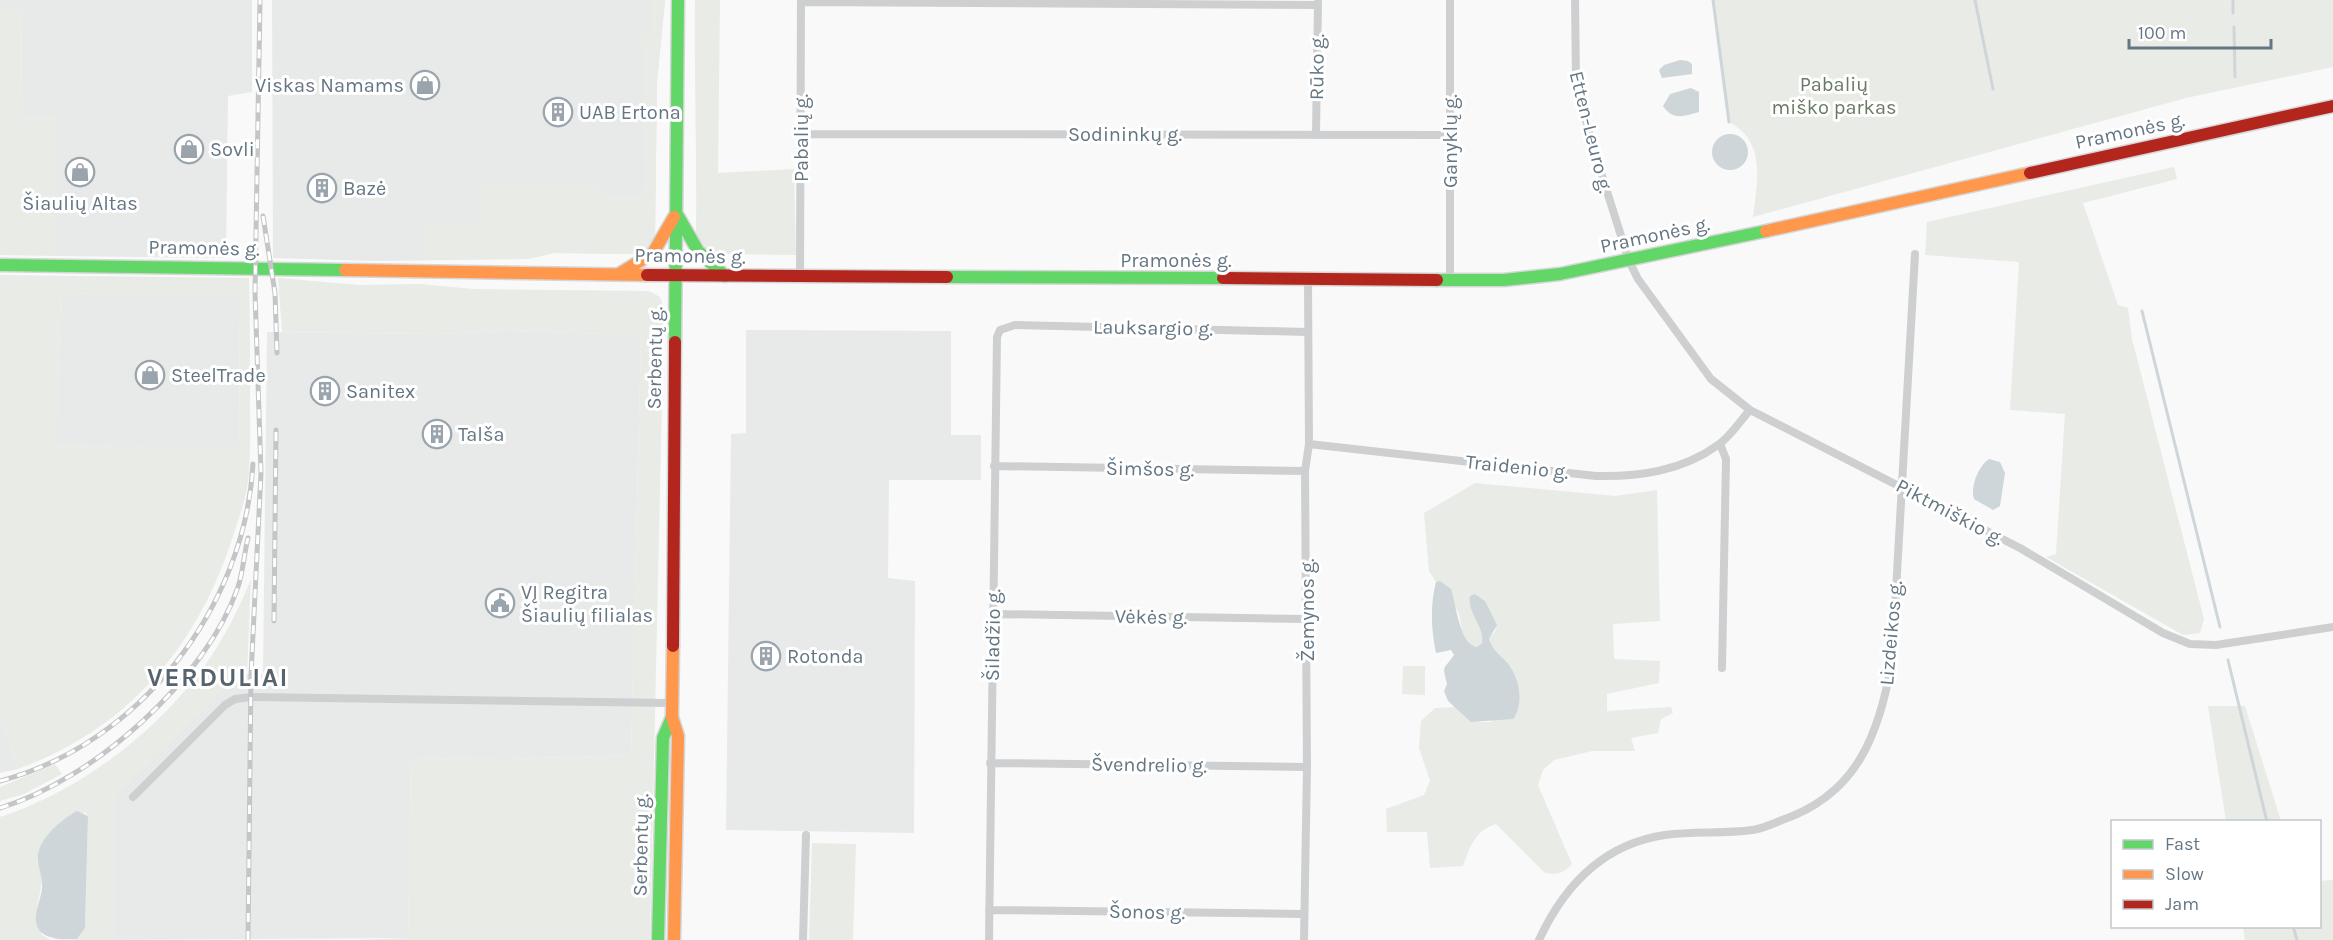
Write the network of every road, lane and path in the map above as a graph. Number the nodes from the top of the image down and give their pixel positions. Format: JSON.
{"nodes":[{"id":1,"x":678,"y":0,"type":"edge"},
{"id":2,"x":1450,"y":0,"type":"edge"},
{"id":3,"x":1575,"y":0,"type":"edge"},
{"id":4,"x":801,"y":1,"type":"edge"},
{"id":5,"x":1318,"y":2,"type":"edge"},
{"id":6,"x":2333,"y":106,"type":"edge"},
{"id":7,"x":801,"y":134,"type":"junction"},
{"id":8,"x":1316,"y":134,"type":"junction"},
{"id":9,"x":1450,"y":135,"type":"junction"},
{"id":10,"x":676,"y":213,"type":"junction"},
{"id":11,"x":1915,"y":254,"type":"dead end"},
{"id":12,"x":1629,"y":261,"type":"junction"},
{"id":13,"x":0,"y":265,"type":"edge"},
{"id":14,"x":618,"y":274,"type":"junction"},
{"id":15,"x":676,"y":275,"type":"junction"},
{"id":16,"x":724,"y":276,"type":"junction"},
{"id":17,"x":800,"y":276,"type":"junction"},
{"id":18,"x":1308,"y":281,"type":"junction"},
{"id":19,"x":1450,"y":281,"type":"junction"},
{"id":20,"x":1000,"y":330,"type":"joint"},
{"id":21,"x":1307,"y":332,"type":"junction"},
{"id":22,"x":1750,"y":410,"type":"junction"},
{"id":23,"x":1309,"y":444,"type":"junction"},
{"id":24,"x":1720,"y":444,"type":"junction"},
{"id":25,"x":994,"y":466,"type":"junction"},
{"id":26,"x":1305,"y":471,"type":"junction"},
{"id":27,"x":1902,"y":487,"type":"junction"},
{"id":28,"x":994,"y":614,"type":"junction"},
{"id":29,"x":1307,"y":619,"type":"junction"},
{"id":30,"x":2333,"y":627,"type":"edge"},
{"id":31,"x":1722,"y":668,"type":"dead end"},
{"id":32,"x":672,"y":703,"type":"junction"},
{"id":33,"x":672,"y":717,"type":"junction"},
{"id":34,"x":990,"y":763,"type":"junction"},
{"id":35,"x":1307,"y":767,"type":"junction"},
{"id":36,"x":133,"y":797,"type":"dead end"},
{"id":37,"x":806,"y":835,"type":"dead end"},
{"id":38,"x":989,"y":910,"type":"junction"},
{"id":39,"x":1304,"y":914,"type":"junction"},
{"id":40,"x":658,"y":940,"type":"edge"},
{"id":41,"x":674,"y":940,"type":"edge"},
{"id":42,"x":803,"y":940,"type":"edge"},
{"id":43,"x":989,"y":940,"type":"edge"},
{"id":44,"x":1304,"y":940,"type":"edge"},
{"id":45,"x":1539,"y":940,"type":"edge"}],
"edges":[{"from":1,"to":10,"type":"main road","name":"Serbentų g."},
{"from":2,"to":9,"type":"street","name":"Ganyklų g."},
{"from":3,"to":12,"type":"street","name":"Etten-Leuro g."},
{"from":4,"to":5,"type":"street"},
{"from":4,"to":7,"type":"street","name":"Pabalių g."},
{"from":5,"to":8,"type":"street","name":"Rūko g."},
{"from":6,"to":12,"type":"main road","name":"Pramonės g."},
{"from":7,"to":8,"type":"street","name":"Sodininkų g."},
{"from":7,"to":17,"type":"street","name":"Pabalių g."},
{"from":8,"to":9,"type":"street","name":"Sodininkų g."},
{"from":9,"to":19,"type":"street","name":"Ganyklų g."},
{"from":10,"to":14,"type":"main road"},
{"from":10,"to":15,"type":"main road","name":"Serbentų g."},
{"from":10,"to":16,"type":"main road"},
{"from":11,"to":27,"type":"street","name":"Lizdeikos g."},
{"from":12,"to":19,"type":"main road","name":"Pramonės g."},
{"from":12,"to":22,"type":"street","name":"Piktmiškio g."},
{"from":13,"to":14,"type":"main road","name":"Pramonės g."},
{"from":14,"to":15,"type":"main road","name":"Pramonės g."},
{"from":15,"to":16,"type":"main road","name":"Pramonės g."},
{"from":15,"to":32,"type":"main road","name":"Serbentų g."},
{"from":16,"to":17,"type":"main road","name":"Pramonės g."},
{"from":17,"to":18,"type":"main road","name":"Pramonės g."},
{"from":18,"to":19,"type":"main road","name":"Pramonės g."},
{"from":18,"to":21,"type":"street","name":"Žemynos g."},
{"from":20,"to":21,"type":"street","name":"Lauksargio g."},
{"from":20,"to":25,"type":"street","name":"Šiladžio g."},
{"from":21,"to":23,"type":"street","name":"Žemynos g."},
{"from":22,"to":24,"type":"street","name":"Traidenio g."},
{"from":22,"to":27,"type":"street","name":"Piktmiškio g."},
{"from":23,"to":24,"type":"street","name":"Traidenio g."},
{"from":23,"to":26,"type":"street","name":"Žemynos g."},
{"from":24,"to":31,"type":"street"},
{"from":25,"to":26,"type":"street","name":"Šimšos g."},
{"from":25,"to":28,"type":"street","name":"Šiladžio g."},
{"from":26,"to":29,"type":"street","name":"Žemynos g."},
{"from":27,"to":30,"type":"street","name":"Piktmiškio g."},
{"from":27,"to":45,"type":"street","name":"Lizdeikos g."},
{"from":28,"to":29,"type":"street","name":"Vėkės g."},
{"from":28,"to":34,"type":"street","name":"Šiladžio g."},
{"from":29,"to":35,"type":"street","name":"Žemynos g."},
{"from":32,"to":33,"type":"main road","name":"Serbentų g."},
{"from":32,"to":36,"type":"street"},
{"from":33,"to":40,"type":"main road","name":"Serbentų g."},
{"from":33,"to":41,"type":"main road","name":"Serbentų g."},
{"from":34,"to":35,"type":"street","name":"Švendrelio g."},
{"from":34,"to":38,"type":"street","name":"Šiladžio g."},
{"from":35,"to":39,"type":"street","name":"Žemynos g."},
{"from":37,"to":42,"type":"street"},
{"from":38,"to":39,"type":"street","name":"Šonos g."},
{"from":38,"to":43,"type":"street","name":"Šiladžio g."},
{"from":39,"to":44,"type":"street","name":"Žemynos g."}]}
